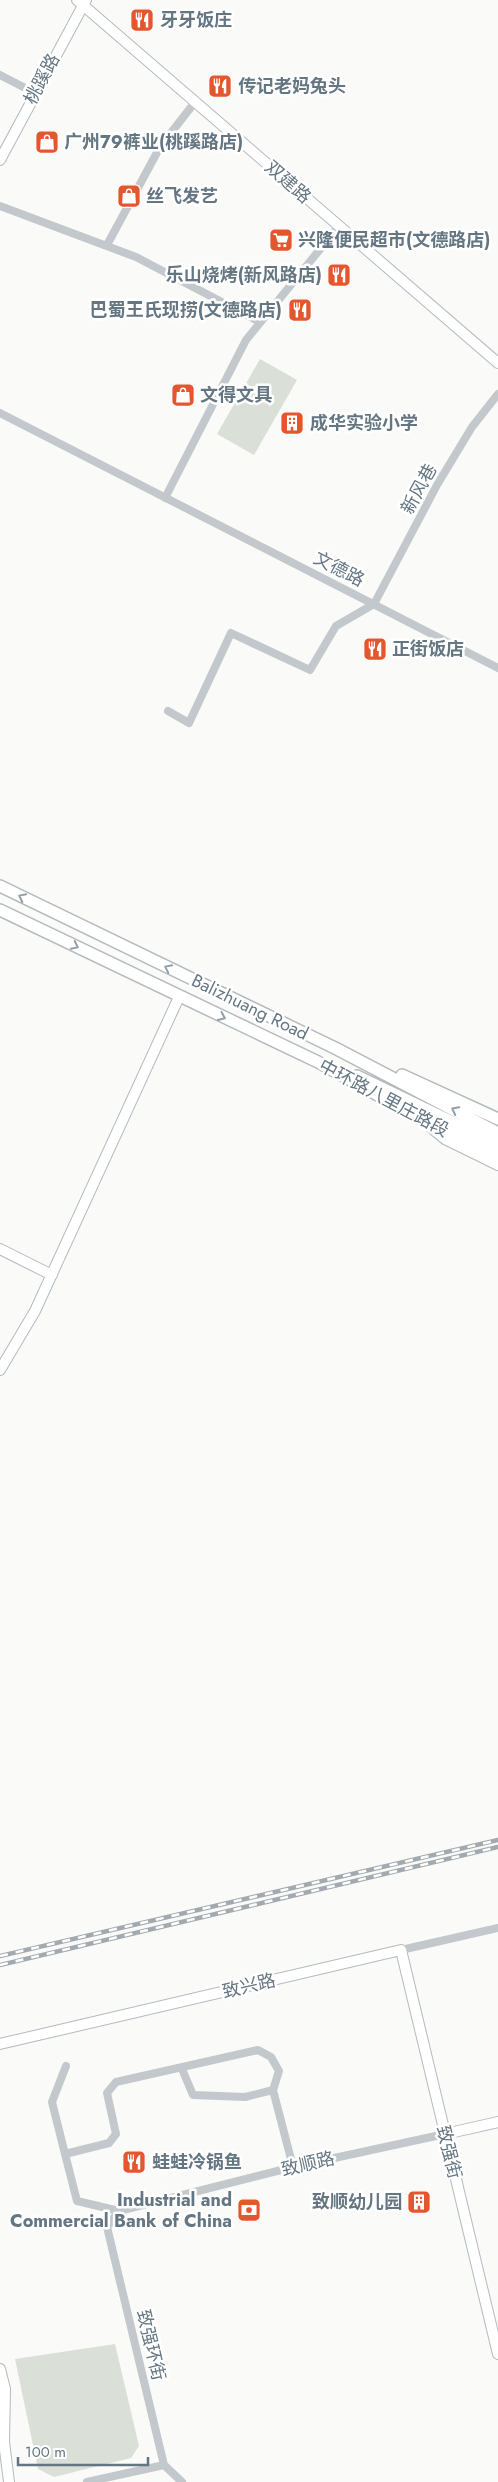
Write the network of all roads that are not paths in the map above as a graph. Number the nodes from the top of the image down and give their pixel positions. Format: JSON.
{"nodes":[{"id":1,"x":82,"y":2,"type":"edge"},
{"id":2,"x":0,"y":75,"type":"edge"},
{"id":3,"x":36,"y":93,"type":"junction"},
{"id":4,"x":195,"y":102,"type":"junction"},
{"id":5,"x":0,"y":160,"type":"edge"},
{"id":6,"x":0,"y":206,"type":"edge"},
{"id":7,"x":339,"y":226,"type":"junction"},
{"id":8,"x":107,"y":245,"type":"junction"},
{"id":9,"x":260,"y":322,"type":"junction"},
{"id":10,"x":498,"y":363,"type":"edge"},
{"id":11,"x":498,"y":394,"type":"edge"},
{"id":12,"x":0,"y":413,"type":"edge"},
{"id":13,"x":165,"y":498,"type":"junction"},
{"id":14,"x":374,"y":604,"type":"junction"},
{"id":15,"x":498,"y":668,"type":"edge"},
{"id":16,"x":168,"y":712,"type":"dead end"},
{"id":17,"x":0,"y":886,"type":"edge"},
{"id":18,"x":0,"y":910,"type":"edge"},
{"id":19,"x":179,"y":997,"type":"junction"},
{"id":20,"x":335,"y":1048,"type":"junction"},
{"id":21,"x":318,"y":1062,"type":"junction"},
{"id":22,"x":419,"y":1118,"type":"junction"},
{"id":23,"x":497,"y":1118,"type":"edge"},
{"id":24,"x":498,"y":1133,"type":"edge"},
{"id":25,"x":498,"y":1144,"type":"edge"},
{"id":26,"x":498,"y":1155,"type":"edge"},
{"id":27,"x":498,"y":1165,"type":"edge"},
{"id":28,"x":0,"y":1249,"type":"edge"},
{"id":29,"x":52,"y":1274,"type":"junction"},
{"id":30,"x":0,"y":1370,"type":"edge"},
{"id":31,"x":498,"y":1928,"type":"edge"},
{"id":32,"x":401,"y":1950,"type":"junction"},
{"id":33,"x":0,"y":2044,"type":"edge"},
{"id":34,"x":66,"y":2066,"type":"dead end"},
{"id":35,"x":182,"y":2069,"type":"junction"},
{"id":36,"x":273,"y":2090,"type":"junction"},
{"id":37,"x":498,"y":2122,"type":"edge"},
{"id":38,"x":445,"y":2134,"type":"junction"},
{"id":39,"x":65,"y":2154,"type":"junction"},
{"id":40,"x":293,"y":2167,"type":"junction"},
{"id":41,"x":119,"y":2211,"type":"junction"},
{"id":42,"x":498,"y":2354,"type":"edge"},
{"id":43,"x":0,"y":2369,"type":"edge"},
{"id":44,"x":0,"y":2426,"type":"edge"},
{"id":45,"x":4,"y":2442,"type":"junction"},
{"id":46,"x":164,"y":2465,"type":"junction"},
{"id":47,"x":0,"y":2467,"type":"edge"},
{"id":48,"x":7,"y":2482,"type":"edge"},
{"id":49,"x":87,"y":2482,"type":"edge"},
{"id":50,"x":182,"y":2482,"type":"edge"}],
"edges":[{"from":1,"to":3,"type":"street","name":"桃蹊路"},
{"from":1,"to":4,"type":"street","name":"双建路"},
{"from":2,"to":3,"type":"street"},
{"from":3,"to":5,"type":"street","name":"桃蹊路"},
{"from":4,"to":7,"type":"street","name":"双建路"},
{"from":4,"to":8,"type":"street"},
{"from":6,"to":8,"type":"street"},
{"from":7,"to":9,"type":"street"},
{"from":7,"to":10,"type":"street","name":"双建路"},
{"from":8,"to":9,"type":"street"},
{"from":9,"to":13,"type":"street"},
{"from":11,"to":14,"type":"street","name":"新风巷"},
{"from":12,"to":13,"type":"street","name":"文德路"},
{"from":13,"to":14,"type":"street","name":"文德路"},
{"from":14,"to":15,"type":"street","name":"文德路"},
{"from":14,"to":16,"type":"street"},
{"from":20,"to":17,"type":"main road","name":"Balizhuang Road","one_way":true},
{"from":18,"to":19,"type":"main road","name":"中环路八里庄路段","one_way":true},
{"from":19,"to":21,"type":"main road","name":"中环路八里庄路段","one_way":true},
{"from":19,"to":29,"type":"street"},
{"from":20,"to":23,"type":"main road"},
{"from":24,"to":20,"type":"main road","name":"Balizhuang Road","one_way":true},
{"from":21,"to":22,"type":"main road","name":"中环路八里庄路段"},
{"from":21,"to":25,"type":"main road"},
{"from":22,"to":26,"type":"main road","name":"中环路八里庄路段"},
{"from":22,"to":27,"type":"street"},
{"from":28,"to":29,"type":"street"},
{"from":29,"to":30,"type":"street"},
{"from":31,"to":32,"type":"street","name":"致兴路"},
{"from":32,"to":33,"type":"street","name":"致兴路"},
{"from":32,"to":38,"type":"street","name":"致强街"},
{"from":34,"to":39,"type":"street"},
{"from":35,"to":36,"type":"street"},
{"from":35,"to":36,"type":"street"},
{"from":35,"to":39,"type":"street"},
{"from":36,"to":40,"type":"street"},
{"from":37,"to":38,"type":"street","name":"致顺路"},
{"from":38,"to":40,"type":"street","name":"致顺路"},
{"from":38,"to":42,"type":"street","name":"致强街"},
{"from":39,"to":41,"type":"street"},
{"from":40,"to":41,"type":"street","name":"致顺路"},
{"from":41,"to":46,"type":"street","name":"致强环街"},
{"from":43,"to":45,"type":"street"},
{"from":44,"to":45,"type":"street"},
{"from":45,"to":48,"type":"street"},
{"from":46,"to":49,"type":"street"},
{"from":46,"to":50,"type":"street"},
{"from":47,"to":48,"type":"street"}]}
